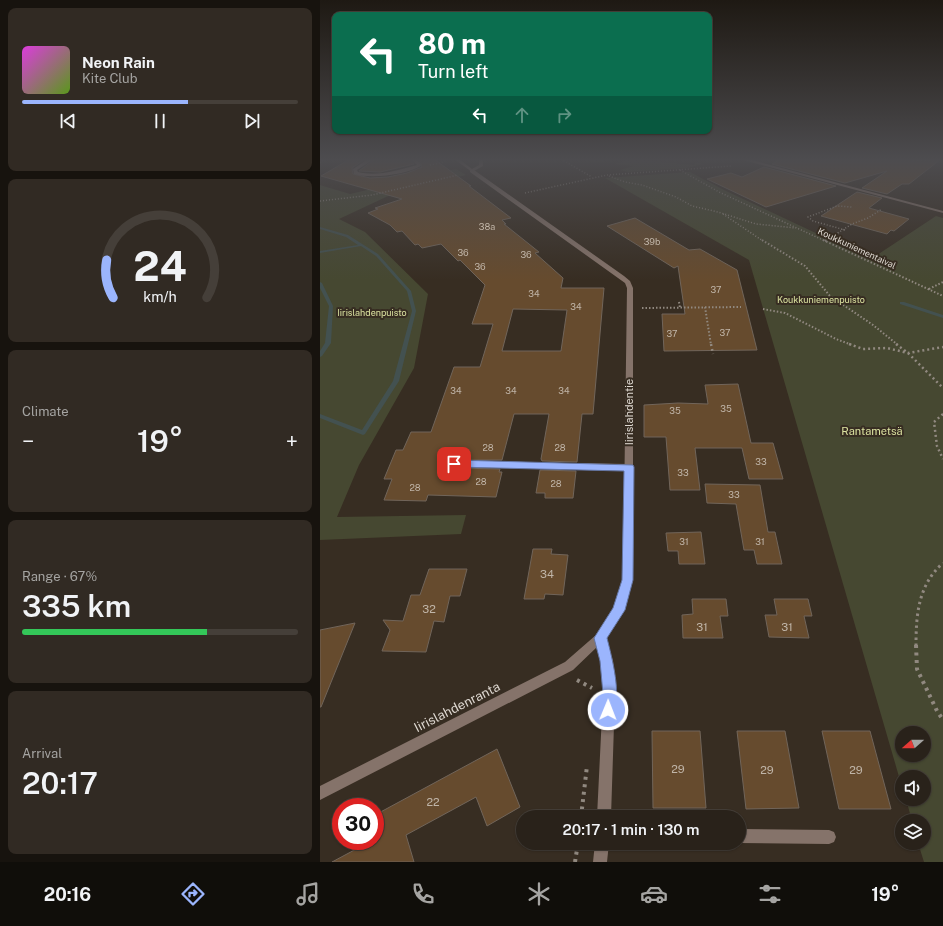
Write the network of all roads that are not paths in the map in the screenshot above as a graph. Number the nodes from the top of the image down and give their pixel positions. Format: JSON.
{"nodes":[{"id":1,"x":510,"y":199,"type":"edge"},
{"id":2,"x":893,"y":199,"type":"edge"},
{"id":3,"x":943,"y":212,"type":"edge"},
{"id":4,"x":454,"y":464,"type":"dead end"},
{"id":5,"x":629,"y":467,"type":"junction"},
{"id":6,"x":600,"y":638,"type":"junction"},
{"id":7,"x":320,"y":793,"type":"edge"},
{"id":8,"x":604,"y":810,"type":"edge"},
{"id":9,"x":746,"y":836,"type":"edge"},
{"id":10,"x":829,"y":837,"type":"dead end"},
{"id":11,"x":601,"y":850,"type":"edge"},
{"id":12,"x":600,"y":862,"type":"edge"}],
"edges":[{"from":1,"to":5,"type":"street","name":"Iirislahdentie"},
{"from":2,"to":3,"type":"street"},
{"from":4,"to":5,"type":"street"},
{"from":5,"to":6,"type":"street","name":"Iirislahdentie"},
{"from":6,"to":7,"type":"street","name":"Iirislahdenranta"},
{"from":6,"to":8,"type":"street"},
{"from":9,"to":10,"type":"street"},
{"from":11,"to":12,"type":"street"}]}
